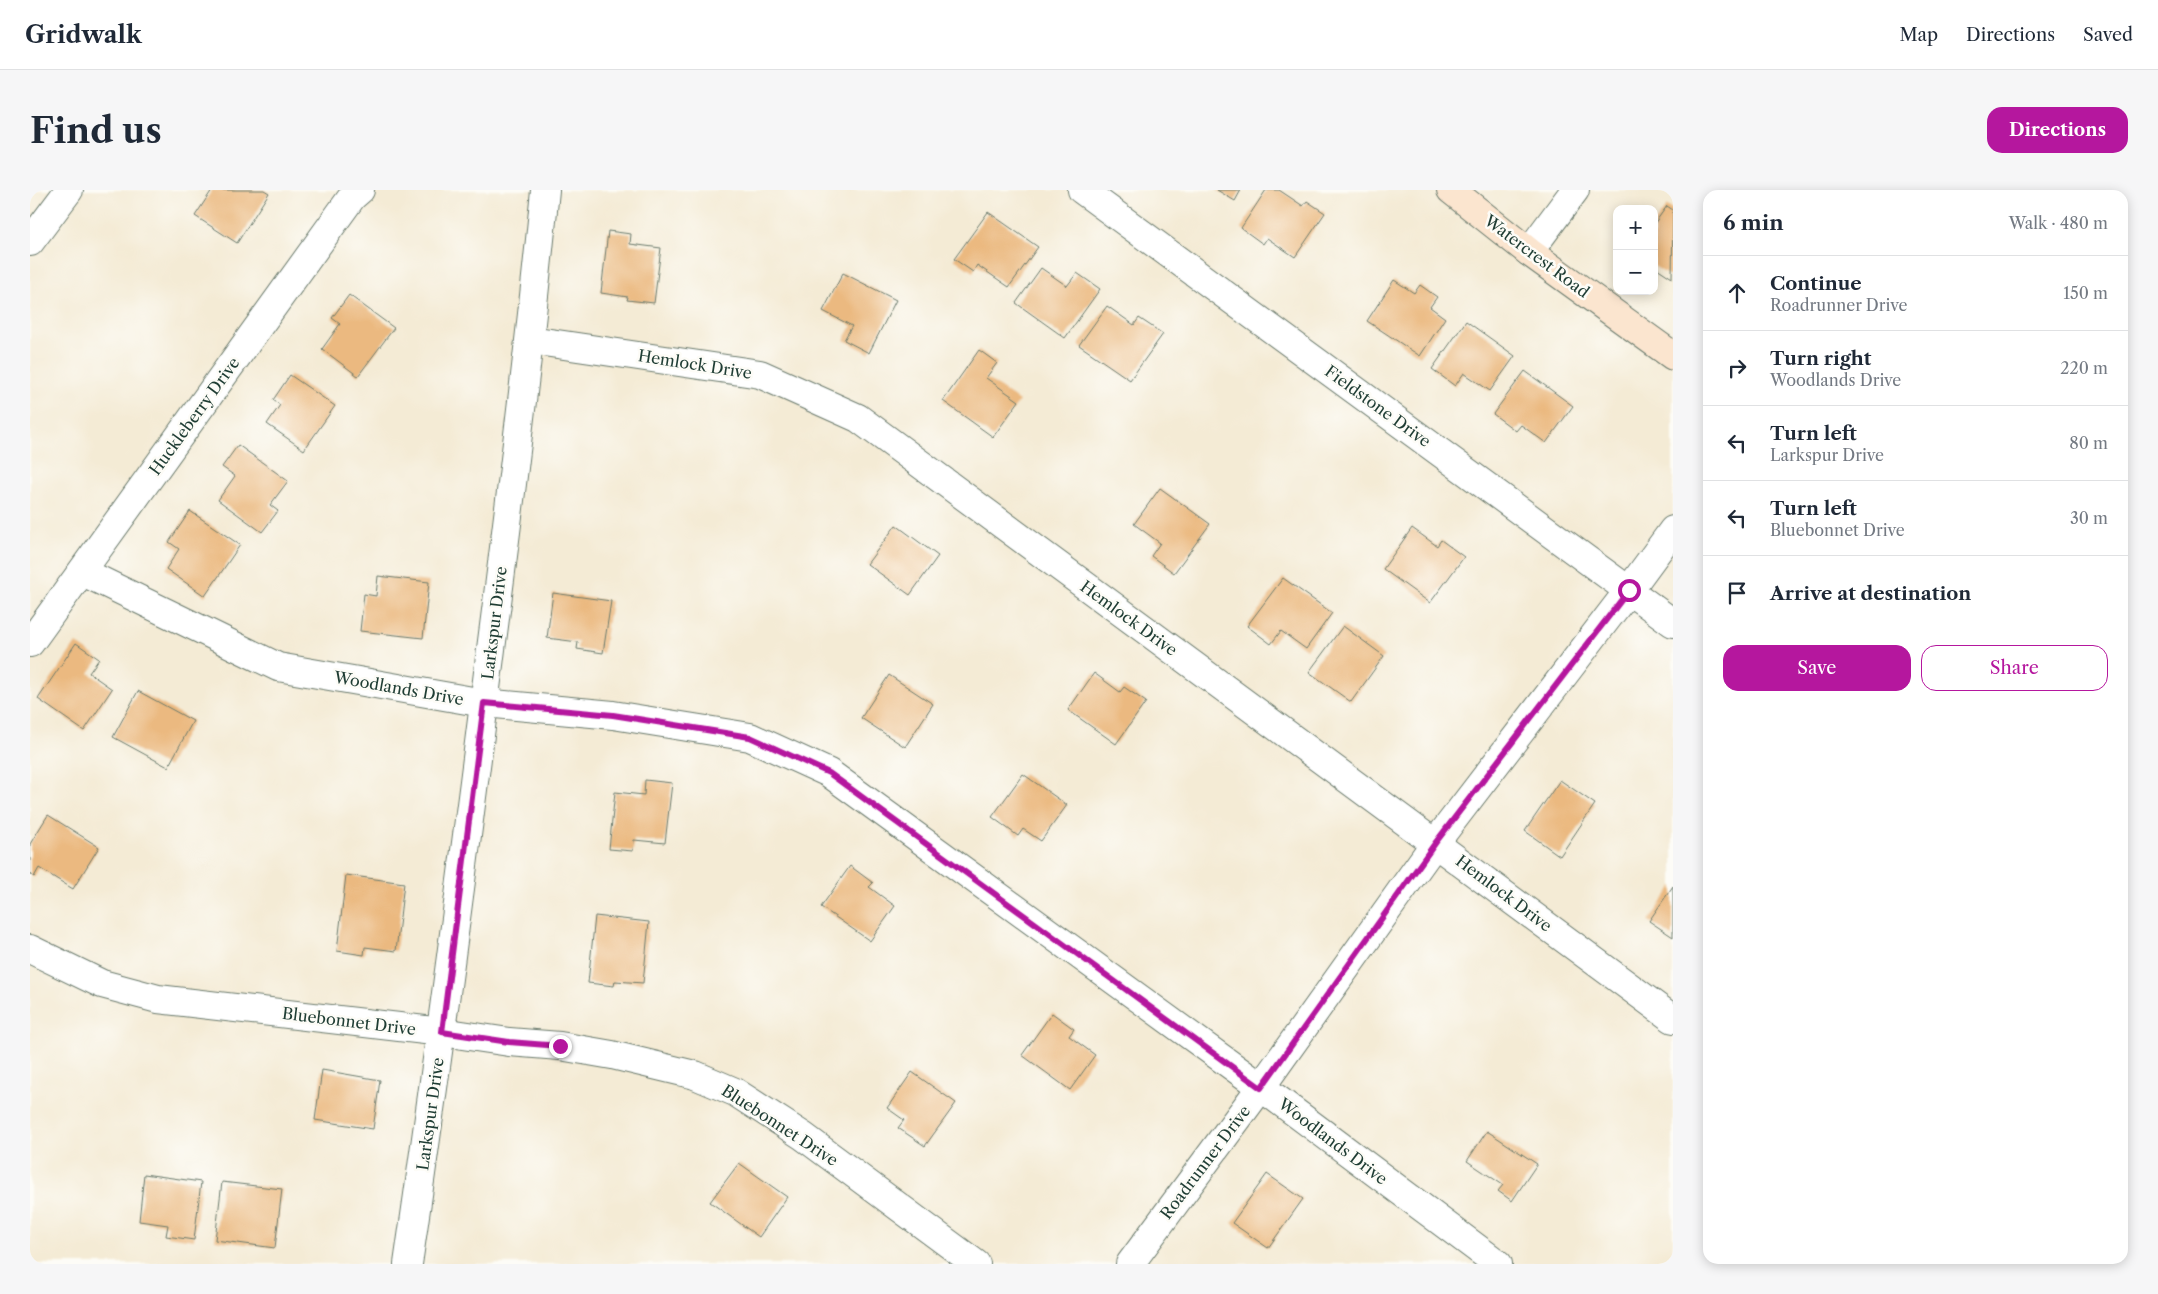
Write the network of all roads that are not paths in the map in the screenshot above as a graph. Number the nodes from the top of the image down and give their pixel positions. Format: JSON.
{"nodes":[{"id":1,"x":69,"y":190,"type":"edge"},
{"id":2,"x":360,"y":190,"type":"edge"},
{"id":3,"x":545,"y":190,"type":"edge"},
{"id":4,"x":1082,"y":190,"type":"edge"},
{"id":5,"x":1452,"y":190,"type":"edge"},
{"id":6,"x":1575,"y":190,"type":"edge"},
{"id":7,"x":30,"y":242,"type":"edge"},
{"id":8,"x":1529,"y":252,"type":"junction"},
{"id":9,"x":530,"y":340,"type":"junction"},
{"id":10,"x":1673,"y":356,"type":"edge"},
{"id":11,"x":1673,"y":530,"type":"edge"},
{"id":12,"x":83,"y":572,"type":"junction"},
{"id":13,"x":1629,"y":590,"type":"junction"},
{"id":14,"x":1673,"y":623,"type":"edge"},
{"id":15,"x":30,"y":643,"type":"edge"},
{"id":16,"x":484,"y":703,"type":"junction"},
{"id":17,"x":1436,"y":842,"type":"junction"},
{"id":18,"x":30,"y":949,"type":"edge"},
{"id":19,"x":1673,"y":1019,"type":"edge"},
{"id":20,"x":442,"y":1032,"type":"junction"},
{"id":21,"x":1261,"y":1088,"type":"junction"},
{"id":22,"x":408,"y":1264,"type":"edge"},
{"id":23,"x":976,"y":1264,"type":"edge"},
{"id":24,"x":1130,"y":1264,"type":"edge"},
{"id":25,"x":1498,"y":1264,"type":"edge"}],
"edges":[{"from":1,"to":7,"type":"street"},
{"from":2,"to":12,"type":"street","name":"Huckleberry Drive"},
{"from":3,"to":9,"type":"street","name":"Larkspur Drive"},
{"from":4,"to":13,"type":"street","name":"Fieldstone Drive"},
{"from":5,"to":8,"type":"street","name":"Watercrest Road"},
{"from":6,"to":8,"type":"street"},
{"from":8,"to":10,"type":"street","name":"Watercrest Road"},
{"from":9,"to":16,"type":"street","name":"Larkspur Drive"},
{"from":9,"to":17,"type":"street","name":"Hemlock Drive"},
{"from":11,"to":13,"type":"street","name":"Roadrunner Drive"},
{"from":12,"to":15,"type":"street","name":"Huckleberry Drive"},
{"from":12,"to":16,"type":"street","name":"Woodlands Drive"},
{"from":13,"to":14,"type":"street","name":"Fieldstone Drive"},
{"from":13,"to":17,"type":"street","name":"Roadrunner Drive"},
{"from":16,"to":20,"type":"street","name":"Larkspur Drive"},
{"from":16,"to":21,"type":"street","name":"Woodlands Drive"},
{"from":17,"to":19,"type":"street","name":"Hemlock Drive"},
{"from":17,"to":21,"type":"street","name":"Roadrunner Drive"},
{"from":18,"to":20,"type":"street","name":"Bluebonnet Drive"},
{"from":20,"to":22,"type":"street","name":"Larkspur Drive"},
{"from":20,"to":23,"type":"street","name":"Bluebonnet Drive"},
{"from":21,"to":24,"type":"street","name":"Roadrunner Drive"},
{"from":21,"to":25,"type":"street","name":"Woodlands Drive"}]}
